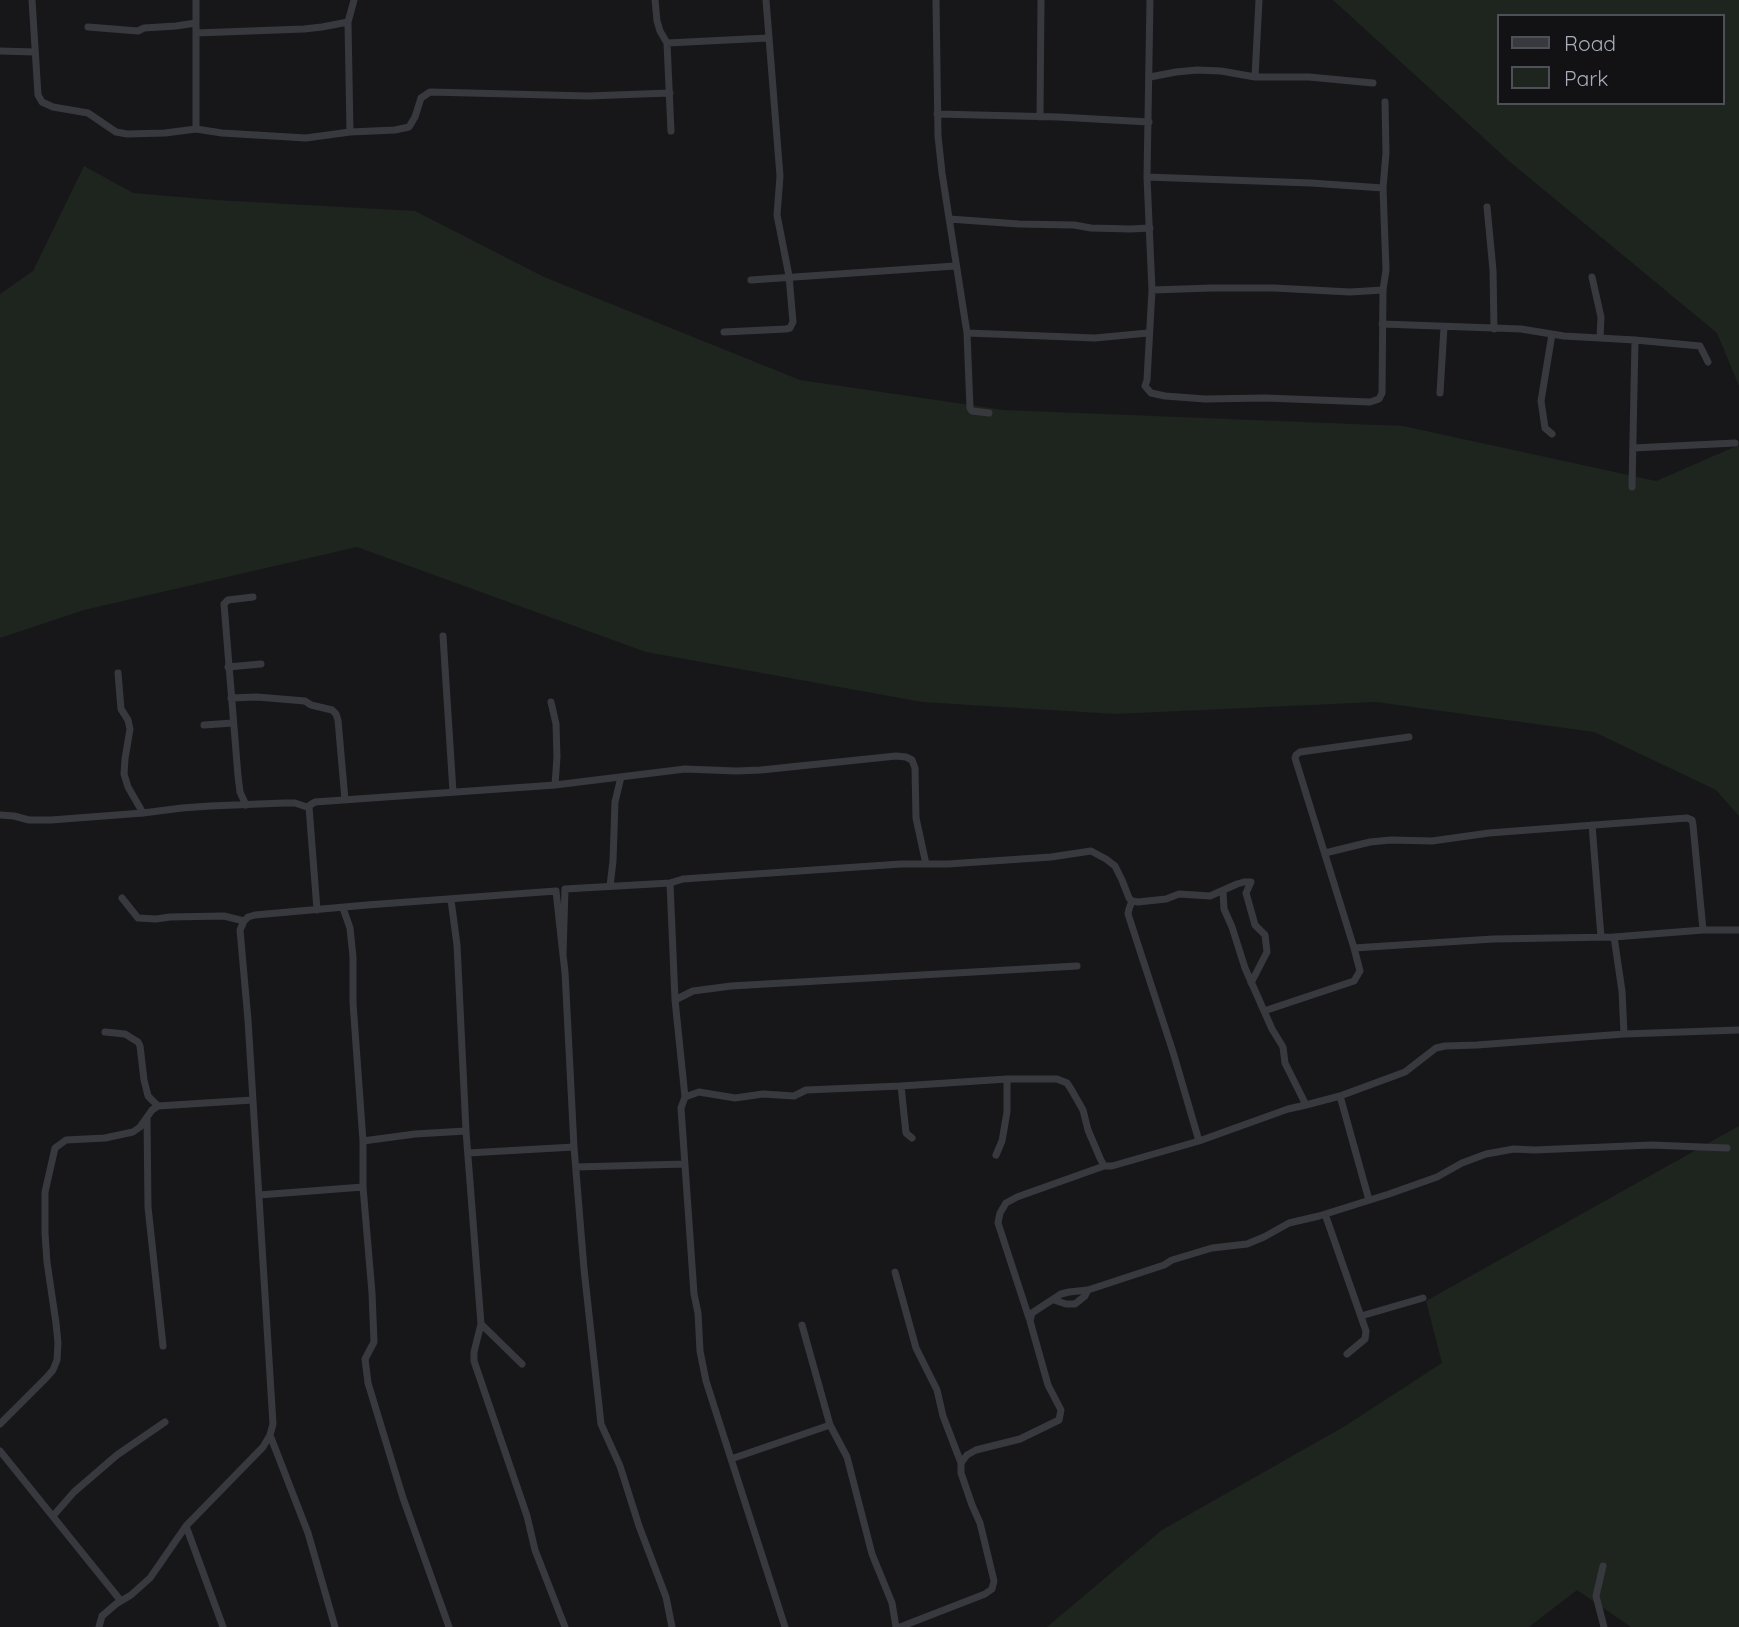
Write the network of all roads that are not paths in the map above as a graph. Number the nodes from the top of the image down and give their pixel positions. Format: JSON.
{"nodes":[{"id":1,"x":32,"y":0,"type":"edge"},
{"id":2,"x":195,"y":0,"type":"edge"},
{"id":3,"x":354,"y":0,"type":"edge"},
{"id":4,"x":655,"y":0,"type":"edge"},
{"id":5,"x":766,"y":0,"type":"edge"},
{"id":6,"x":936,"y":0,"type":"edge"},
{"id":7,"x":1041,"y":0,"type":"edge"},
{"id":8,"x":1150,"y":0,"type":"edge"},
{"id":9,"x":1259,"y":0,"type":"edge"},
{"id":10,"x":348,"y":22,"type":"junction"},
{"id":11,"x":196,"y":23,"type":"junction"},
{"id":12,"x":88,"y":27,"type":"dead end"},
{"id":13,"x":196,"y":33,"type":"junction"},
{"id":14,"x":768,"y":37,"type":"junction"},
{"id":15,"x":667,"y":43,"type":"junction"},
{"id":16,"x":0,"y":51,"type":"edge"},
{"id":17,"x":34,"y":52,"type":"junction"},
{"id":18,"x":1150,"y":77,"type":"junction"},
{"id":19,"x":1255,"y":77,"type":"junction"},
{"id":20,"x":1373,"y":83,"type":"dead end"},
{"id":21,"x":670,"y":93,"type":"junction"},
{"id":22,"x":1385,"y":102,"type":"dead end"},
{"id":23,"x":937,"y":114,"type":"junction"},
{"id":24,"x":1040,"y":117,"type":"junction"},
{"id":25,"x":1149,"y":122,"type":"junction"},
{"id":26,"x":196,"y":129,"type":"junction"},
{"id":27,"x":671,"y":131,"type":"dead end"},
{"id":28,"x":349,"y":132,"type":"junction"},
{"id":29,"x":1147,"y":177,"type":"junction"},
{"id":30,"x":1383,"y":188,"type":"junction"},
{"id":31,"x":1487,"y":207,"type":"dead end"},
{"id":32,"x":949,"y":219,"type":"junction"},
{"id":33,"x":1150,"y":228,"type":"junction"},
{"id":34,"x":955,"y":266,"type":"junction"},
{"id":35,"x":789,"y":276,"type":"junction"},
{"id":36,"x":1592,"y":277,"type":"dead end"},
{"id":37,"x":751,"y":280,"type":"dead end"},
{"id":38,"x":1152,"y":290,"type":"junction"},
{"id":39,"x":1383,"y":290,"type":"junction"},
{"id":40,"x":1382,"y":324,"type":"junction"},
{"id":41,"x":1444,"y":327,"type":"junction"},
{"id":42,"x":1494,"y":328,"type":"junction"},
{"id":43,"x":724,"y":332,"type":"dead end"},
{"id":44,"x":967,"y":333,"type":"junction"},
{"id":45,"x":1148,"y":334,"type":"junction"},
{"id":46,"x":1552,"y":334,"type":"junction"},
{"id":47,"x":1600,"y":338,"type":"junction"},
{"id":48,"x":1635,"y":340,"type":"junction"},
{"id":49,"x":1708,"y":362,"type":"dead end"},
{"id":50,"x":1440,"y":393,"type":"dead end"},
{"id":51,"x":989,"y":413,"type":"dead end"},
{"id":52,"x":1552,"y":435,"type":"dead end"},
{"id":53,"x":1735,"y":443,"type":"dead end"},
{"id":54,"x":1633,"y":448,"type":"junction"},
{"id":55,"x":1632,"y":486,"type":"dead end"},
{"id":56,"x":253,"y":597,"type":"dead end"},
{"id":57,"x":443,"y":636,"type":"dead end"},
{"id":58,"x":261,"y":664,"type":"dead end"},
{"id":59,"x":228,"y":667,"type":"junction"},
{"id":60,"x":118,"y":673,"type":"dead end"},
{"id":61,"x":231,"y":698,"type":"junction"},
{"id":62,"x":551,"y":702,"type":"dead end"},
{"id":63,"x":233,"y":723,"type":"junction"},
{"id":64,"x":204,"y":725,"type":"dead end"},
{"id":65,"x":1409,"y":737,"type":"dead end"},
{"id":66,"x":621,"y":777,"type":"junction"},
{"id":67,"x":555,"y":785,"type":"junction"},
{"id":68,"x":453,"y":792,"type":"junction"},
{"id":69,"x":345,"y":800,"type":"junction"},
{"id":70,"x":246,"y":805,"type":"junction"},
{"id":71,"x":309,"y":807,"type":"junction"},
{"id":72,"x":143,"y":813,"type":"junction"},
{"id":73,"x":0,"y":815,"type":"edge"},
{"id":74,"x":1592,"y":825,"type":"junction"},
{"id":75,"x":1325,"y":853,"type":"junction"},
{"id":76,"x":926,"y":864,"type":"junction"},
{"id":77,"x":670,"y":883,"type":"junction"},
{"id":78,"x":610,"y":886,"type":"junction"},
{"id":79,"x":1225,"y":891,"type":"junction"},
{"id":80,"x":1210,"y":896,"type":"junction"},
{"id":81,"x":122,"y":898,"type":"dead end"},
{"id":82,"x":451,"y":900,"type":"junction"},
{"id":83,"x":1132,"y":901,"type":"junction"},
{"id":84,"x":343,"y":908,"type":"junction"},
{"id":85,"x":1224,"y":909,"type":"junction"},
{"id":86,"x":317,"y":910,"type":"junction"},
{"id":87,"x":244,"y":921,"type":"junction"},
{"id":88,"x":1703,"y":930,"type":"junction"},
{"id":89,"x":1739,"y":930,"type":"edge"},
{"id":90,"x":1601,"y":937,"type":"junction"},
{"id":91,"x":1614,"y":937,"type":"junction"},
{"id":92,"x":1354,"y":948,"type":"junction"},
{"id":93,"x":563,"y":954,"type":"junction"},
{"id":94,"x":1077,"y":966,"type":"dead end"},
{"id":95,"x":1251,"y":983,"type":"junction"},
{"id":96,"x":675,"y":1000,"type":"junction"},
{"id":97,"x":1264,"y":1011,"type":"junction"},
{"id":98,"x":1739,"y":1030,"type":"edge"},
{"id":99,"x":105,"y":1032,"type":"dead end"},
{"id":100,"x":1624,"y":1034,"type":"junction"},
{"id":101,"x":1007,"y":1079,"type":"junction"},
{"id":102,"x":901,"y":1086,"type":"junction"},
{"id":103,"x":1340,"y":1096,"type":"junction"},
{"id":104,"x":685,"y":1097,"type":"junction"},
{"id":105,"x":253,"y":1100,"type":"junction"},
{"id":106,"x":1307,"y":1105,"type":"junction"},
{"id":107,"x":158,"y":1107,"type":"junction"},
{"id":108,"x":146,"y":1117,"type":"junction"},
{"id":109,"x":466,"y":1130,"type":"junction"},
{"id":110,"x":912,"y":1138,"type":"dead end"},
{"id":111,"x":1199,"y":1140,"type":"junction"},
{"id":112,"x":363,"y":1141,"type":"junction"},
{"id":113,"x":575,"y":1147,"type":"junction"},
{"id":114,"x":1727,"y":1148,"type":"dead end"},
{"id":115,"x":468,"y":1153,"type":"junction"},
{"id":116,"x":996,"y":1155,"type":"dead end"},
{"id":117,"x":685,"y":1164,"type":"junction"},
{"id":118,"x":1104,"y":1166,"type":"junction"},
{"id":119,"x":576,"y":1167,"type":"junction"},
{"id":120,"x":363,"y":1187,"type":"junction"},
{"id":121,"x":259,"y":1195,"type":"junction"},
{"id":122,"x":1369,"y":1200,"type":"junction"},
{"id":123,"x":1325,"y":1214,"type":"junction"},
{"id":124,"x":895,"y":1272,"type":"dead end"},
{"id":125,"x":1088,"y":1290,"type":"junction"},
{"id":126,"x":1423,"y":1298,"type":"dead end"},
{"id":127,"x":1054,"y":1300,"type":"junction"},
{"id":128,"x":1361,"y":1315,"type":"junction"},
{"id":129,"x":1030,"y":1321,"type":"junction"},
{"id":130,"x":481,"y":1324,"type":"junction"},
{"id":131,"x":803,"y":1325,"type":"dead end"},
{"id":132,"x":163,"y":1346,"type":"dead end"},
{"id":133,"x":1347,"y":1354,"type":"dead end"},
{"id":134,"x":522,"y":1364,"type":"dead end"},
{"id":135,"x":165,"y":1422,"type":"dead end"},
{"id":136,"x":0,"y":1424,"type":"edge"},
{"id":137,"x":830,"y":1425,"type":"junction"},
{"id":138,"x":270,"y":1434,"type":"junction"},
{"id":139,"x":0,"y":1451,"type":"edge"},
{"id":140,"x":731,"y":1459,"type":"junction"},
{"id":141,"x":961,"y":1463,"type":"junction"},
{"id":142,"x":53,"y":1516,"type":"junction"},
{"id":143,"x":186,"y":1526,"type":"junction"},
{"id":144,"x":1603,"y":1566,"type":"dead end"},
{"id":145,"x":121,"y":1601,"type":"junction"},
{"id":146,"x":99,"y":1627,"type":"edge"},
{"id":147,"x":223,"y":1627,"type":"edge"},
{"id":148,"x":335,"y":1627,"type":"edge"},
{"id":149,"x":449,"y":1627,"type":"edge"},
{"id":150,"x":565,"y":1627,"type":"edge"},
{"id":151,"x":672,"y":1627,"type":"edge"},
{"id":152,"x":785,"y":1627,"type":"edge"},
{"id":153,"x":898,"y":1627,"type":"edge"},
{"id":154,"x":1604,"y":1627,"type":"edge"}],
"edges":[{"from":1,"to":17,"type":"street"},
{"from":2,"to":11,"type":"street"},
{"from":3,"to":10,"type":"street"},
{"from":4,"to":15,"type":"street"},
{"from":5,"to":14,"type":"street"},
{"from":6,"to":23,"type":"street"},
{"from":7,"to":24,"type":"street"},
{"from":8,"to":18,"type":"street"},
{"from":9,"to":19,"type":"street"},
{"from":10,"to":13,"type":"street"},
{"from":10,"to":28,"type":"street"},
{"from":11,"to":12,"type":"street"},
{"from":11,"to":13,"type":"street"},
{"from":13,"to":26,"type":"street"},
{"from":14,"to":15,"type":"street"},
{"from":14,"to":35,"type":"street"},
{"from":15,"to":21,"type":"street"},
{"from":16,"to":17,"type":"street"},
{"from":17,"to":26,"type":"street"},
{"from":18,"to":19,"type":"street"},
{"from":18,"to":25,"type":"street"},
{"from":19,"to":20,"type":"street"},
{"from":21,"to":27,"type":"street"},
{"from":21,"to":28,"type":"street"},
{"from":22,"to":30,"type":"street"},
{"from":23,"to":24,"type":"street"},
{"from":23,"to":32,"type":"street"},
{"from":24,"to":25,"type":"street"},
{"from":25,"to":29,"type":"street"},
{"from":26,"to":28,"type":"street"},
{"from":29,"to":30,"type":"street"},
{"from":29,"to":33,"type":"street"},
{"from":30,"to":39,"type":"street"},
{"from":31,"to":42,"type":"street"},
{"from":32,"to":33,"type":"street"},
{"from":32,"to":34,"type":"street"},
{"from":33,"to":38,"type":"street"},
{"from":34,"to":35,"type":"street"},
{"from":34,"to":44,"type":"street"},
{"from":35,"to":37,"type":"street"},
{"from":35,"to":43,"type":"street"},
{"from":36,"to":47,"type":"street"},
{"from":38,"to":39,"type":"street"},
{"from":38,"to":45,"type":"street"},
{"from":39,"to":40,"type":"street"},
{"from":40,"to":41,"type":"street"},
{"from":40,"to":45,"type":"street"},
{"from":41,"to":42,"type":"street"},
{"from":41,"to":50,"type":"street"},
{"from":42,"to":46,"type":"street"},
{"from":44,"to":45,"type":"street"},
{"from":44,"to":51,"type":"street"},
{"from":46,"to":47,"type":"street"},
{"from":46,"to":52,"type":"street"},
{"from":47,"to":48,"type":"street"},
{"from":48,"to":49,"type":"street"},
{"from":48,"to":54,"type":"street"},
{"from":53,"to":54,"type":"street"},
{"from":54,"to":55,"type":"street"},
{"from":56,"to":59,"type":"street"},
{"from":57,"to":68,"type":"street"},
{"from":58,"to":59,"type":"street"},
{"from":59,"to":61,"type":"street"},
{"from":60,"to":72,"type":"street"},
{"from":61,"to":63,"type":"street"},
{"from":61,"to":69,"type":"street"},
{"from":62,"to":67,"type":"street"},
{"from":63,"to":64,"type":"street"},
{"from":63,"to":70,"type":"street"},
{"from":65,"to":75,"type":"street"},
{"from":66,"to":67,"type":"street"},
{"from":66,"to":76,"type":"street"},
{"from":66,"to":78,"type":"street"},
{"from":67,"to":68,"type":"street"},
{"from":68,"to":69,"type":"street"},
{"from":69,"to":71,"type":"street"},
{"from":70,"to":71,"type":"street"},
{"from":70,"to":72,"type":"street"},
{"from":71,"to":86,"type":"street"},
{"from":72,"to":73,"type":"street"},
{"from":74,"to":75,"type":"street"},
{"from":74,"to":88,"type":"street"},
{"from":74,"to":90,"type":"street"},
{"from":75,"to":92,"type":"street"},
{"from":76,"to":77,"type":"street"},
{"from":76,"to":83,"type":"street"},
{"from":77,"to":78,"type":"street"},
{"from":77,"to":96,"type":"street"},
{"from":78,"to":93,"type":"street"},
{"from":79,"to":80,"type":"street"},
{"from":79,"to":85,"type":"street"},
{"from":79,"to":95,"type":"street"},
{"from":80,"to":83,"type":"street"},
{"from":80,"to":85,"type":"street"},
{"from":81,"to":87,"type":"street"},
{"from":82,"to":84,"type":"street"},
{"from":82,"to":93,"type":"street"},
{"from":82,"to":109,"type":"street"},
{"from":83,"to":111,"type":"street"},
{"from":84,"to":86,"type":"street"},
{"from":84,"to":112,"type":"street"},
{"from":85,"to":95,"type":"street"},
{"from":86,"to":87,"type":"street"},
{"from":87,"to":105,"type":"street"},
{"from":88,"to":89,"type":"street"},
{"from":88,"to":91,"type":"street"},
{"from":90,"to":91,"type":"street"},
{"from":90,"to":92,"type":"street"},
{"from":91,"to":100,"type":"street"},
{"from":92,"to":97,"type":"street"},
{"from":93,"to":113,"type":"street"},
{"from":94,"to":96,"type":"street"},
{"from":95,"to":97,"type":"street"},
{"from":96,"to":104,"type":"street"},
{"from":97,"to":106,"type":"street"},
{"from":98,"to":100,"type":"street"},
{"from":99,"to":107,"type":"street"},
{"from":100,"to":103,"type":"street"},
{"from":101,"to":102,"type":"street"},
{"from":101,"to":116,"type":"street"},
{"from":101,"to":118,"type":"street"},
{"from":102,"to":104,"type":"street"},
{"from":102,"to":110,"type":"street"},
{"from":103,"to":106,"type":"street"},
{"from":103,"to":122,"type":"street"},
{"from":104,"to":117,"type":"street"},
{"from":105,"to":107,"type":"street"},
{"from":105,"to":121,"type":"street"},
{"from":106,"to":111,"type":"street"},
{"from":107,"to":108,"type":"street"},
{"from":108,"to":132,"type":"street"},
{"from":108,"to":136,"type":"street"},
{"from":109,"to":112,"type":"street"},
{"from":109,"to":115,"type":"street"},
{"from":111,"to":118,"type":"street"},
{"from":112,"to":120,"type":"street"},
{"from":113,"to":115,"type":"street"},
{"from":113,"to":119,"type":"street"},
{"from":114,"to":122,"type":"street"},
{"from":115,"to":130,"type":"street"},
{"from":117,"to":119,"type":"street"},
{"from":117,"to":140,"type":"street"},
{"from":118,"to":129,"type":"street"},
{"from":119,"to":151,"type":"street"},
{"from":120,"to":121,"type":"street"},
{"from":120,"to":149,"type":"street"},
{"from":121,"to":138,"type":"street"},
{"from":122,"to":123,"type":"street"},
{"from":123,"to":125,"type":"street"},
{"from":123,"to":128,"type":"street"},
{"from":124,"to":141,"type":"street"},
{"from":125,"to":127,"type":"street"},
{"from":125,"to":127,"type":"street"},
{"from":126,"to":128,"type":"street"},
{"from":127,"to":129,"type":"street"},
{"from":128,"to":133,"type":"street"},
{"from":129,"to":141,"type":"street"},
{"from":130,"to":134,"type":"street"},
{"from":130,"to":150,"type":"street"},
{"from":131,"to":137,"type":"street"},
{"from":135,"to":142,"type":"street"},
{"from":137,"to":140,"type":"street"},
{"from":137,"to":153,"type":"street"},
{"from":138,"to":143,"type":"street"},
{"from":138,"to":148,"type":"street"},
{"from":139,"to":142,"type":"street"},
{"from":140,"to":152,"type":"street"},
{"from":141,"to":153,"type":"street"},
{"from":142,"to":145,"type":"street"},
{"from":143,"to":145,"type":"street"},
{"from":143,"to":147,"type":"street"},
{"from":144,"to":154,"type":"street"},
{"from":145,"to":146,"type":"street"}]}
